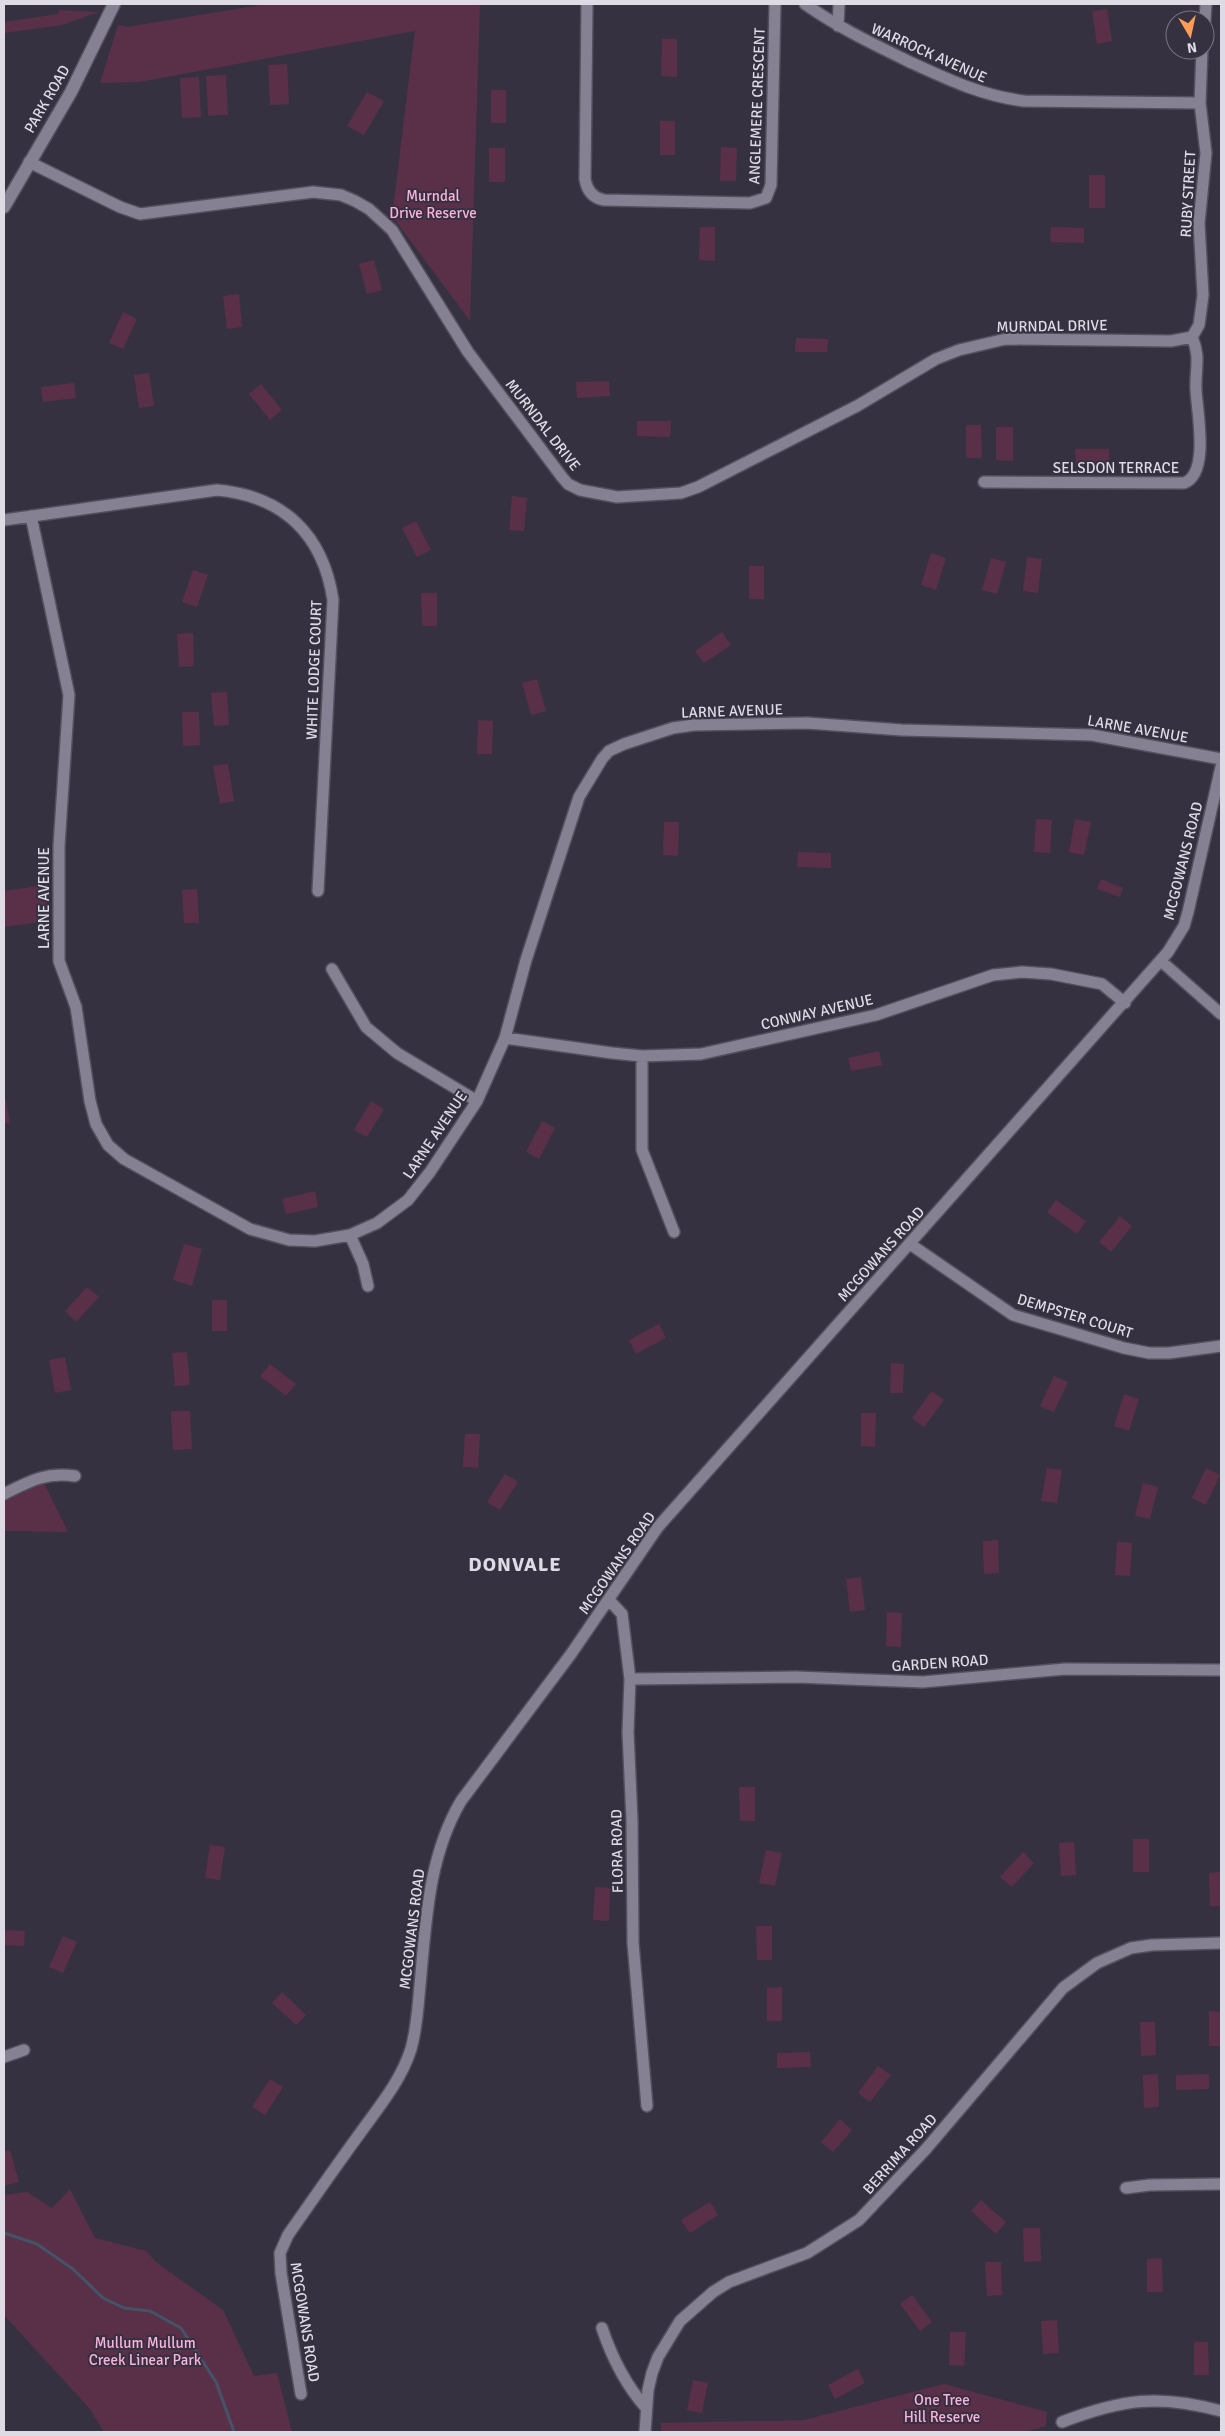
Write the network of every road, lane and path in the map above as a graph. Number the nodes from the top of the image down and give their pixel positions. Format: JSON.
{"nodes":[{"id":1,"x":114,"y":4,"type":"edge"},
{"id":2,"x":588,"y":4,"type":"edge"},
{"id":3,"x":776,"y":4,"type":"edge"},
{"id":4,"x":805,"y":4,"type":"edge"},
{"id":5,"x":839,"y":4,"type":"edge"},
{"id":6,"x":838,"y":26,"type":"junction"},
{"id":7,"x":1202,"y":60,"type":"edge"},
{"id":8,"x":1200,"y":103,"type":"junction"},
{"id":9,"x":29,"y":162,"type":"junction"},
{"id":10,"x":5,"y":203,"type":"edge"},
{"id":11,"x":1192,"y":337,"type":"junction"},
{"id":12,"x":984,"y":482,"type":"dead end"},
{"id":13,"x":32,"y":516,"type":"junction"},
{"id":14,"x":4,"y":520,"type":"edge"},
{"id":15,"x":1221,"y":759,"type":"edge"},
{"id":16,"x":1221,"y":770,"type":"edge"},
{"id":17,"x":318,"y":891,"type":"dead end"},
{"id":18,"x":1161,"y":961,"type":"junction"},
{"id":19,"x":332,"y":969,"type":"dead end"},
{"id":20,"x":1125,"y":1003,"type":"junction"},
{"id":21,"x":1221,"y":1014,"type":"edge"},
{"id":22,"x":504,"y":1038,"type":"junction"},
{"id":23,"x":642,"y":1056,"type":"junction"},
{"id":24,"x":477,"y":1101,"type":"junction"},
{"id":25,"x":674,"y":1232,"type":"dead end"},
{"id":26,"x":350,"y":1235,"type":"junction"},
{"id":27,"x":910,"y":1244,"type":"junction"},
{"id":28,"x":368,"y":1286,"type":"dead end"},
{"id":29,"x":1221,"y":1346,"type":"edge"},
{"id":30,"x":75,"y":1476,"type":"dead end"},
{"id":31,"x":4,"y":1494,"type":"edge"},
{"id":32,"x":610,"y":1601,"type":"junction"},
{"id":33,"x":1221,"y":1670,"type":"edge"},
{"id":34,"x":630,"y":1679,"type":"junction"},
{"id":35,"x":1221,"y":1943,"type":"edge"},
{"id":36,"x":24,"y":2050,"type":"dead end"},
{"id":37,"x":4,"y":2057,"type":"edge"},
{"id":38,"x":647,"y":2106,"type":"dead end"},
{"id":39,"x":1221,"y":2184,"type":"edge"},
{"id":40,"x":1126,"y":2188,"type":"dead end"},
{"id":41,"x":602,"y":2328,"type":"dead end"},
{"id":42,"x":301,"y":2394,"type":"dead end"},
{"id":43,"x":646,"y":2408,"type":"junction"},
{"id":44,"x":1221,"y":2411,"type":"edge"},
{"id":45,"x":1062,"y":2422,"type":"dead end"},
{"id":46,"x":645,"y":2432,"type":"edge"}],
"edges":[{"from":1,"to":9,"type":"street","name":"PARK ROAD"},
{"from":2,"to":3,"type":"street","name":"ANGLEMERE CRESCENT"},
{"from":4,"to":6,"type":"street","name":"WARROCK AVENUE"},
{"from":5,"to":6,"type":"street"},
{"from":6,"to":8,"type":"street","name":"WARROCK AVENUE"},
{"from":7,"to":8,"type":"street","name":"RUBY STREET"},
{"from":8,"to":11,"type":"street","name":"RUBY STREET"},
{"from":9,"to":10,"type":"street","name":"PARK ROAD"},
{"from":9,"to":11,"type":"street","name":"MURNDAL DRIVE"},
{"from":11,"to":12,"type":"street","name":"SELSDON TERRACE"},
{"from":13,"to":14,"type":"street","name":"WHITE LODGE COURT"},
{"from":13,"to":17,"type":"street","name":"WHITE LODGE COURT"},
{"from":13,"to":26,"type":"street","name":"LARNE AVENUE"},
{"from":15,"to":22,"type":"street","name":"LARNE AVENUE"},
{"from":16,"to":18,"type":"street","name":"MCGOWANS ROAD"},
{"from":18,"to":20,"type":"street","name":"MCGOWANS ROAD"},
{"from":18,"to":21,"type":"street"},
{"from":19,"to":24,"type":"street"},
{"from":20,"to":23,"type":"street","name":"CONWAY AVENUE"},
{"from":20,"to":27,"type":"street","name":"MCGOWANS ROAD"},
{"from":22,"to":23,"type":"street","name":"CONWAY AVENUE"},
{"from":22,"to":24,"type":"street","name":"LARNE AVENUE"},
{"from":23,"to":25,"type":"street"},
{"from":24,"to":26,"type":"street","name":"LARNE AVENUE"},
{"from":26,"to":28,"type":"street"},
{"from":27,"to":29,"type":"street","name":"DEMPSTER COURT"},
{"from":27,"to":32,"type":"street","name":"MCGOWANS ROAD"},
{"from":30,"to":31,"type":"street"},
{"from":32,"to":34,"type":"street","name":"FLORA ROAD"},
{"from":32,"to":42,"type":"street","name":"MCGOWANS ROAD"},
{"from":33,"to":34,"type":"street","name":"GARDEN ROAD"},
{"from":34,"to":38,"type":"street","name":"FLORA ROAD"},
{"from":35,"to":43,"type":"street","name":"BERRIMA ROAD"},
{"from":36,"to":37,"type":"street"},
{"from":39,"to":40,"type":"street"},
{"from":41,"to":43,"type":"street"},
{"from":43,"to":46,"type":"street","name":"BERRIMA ROAD"},
{"from":44,"to":45,"type":"street"}]}
